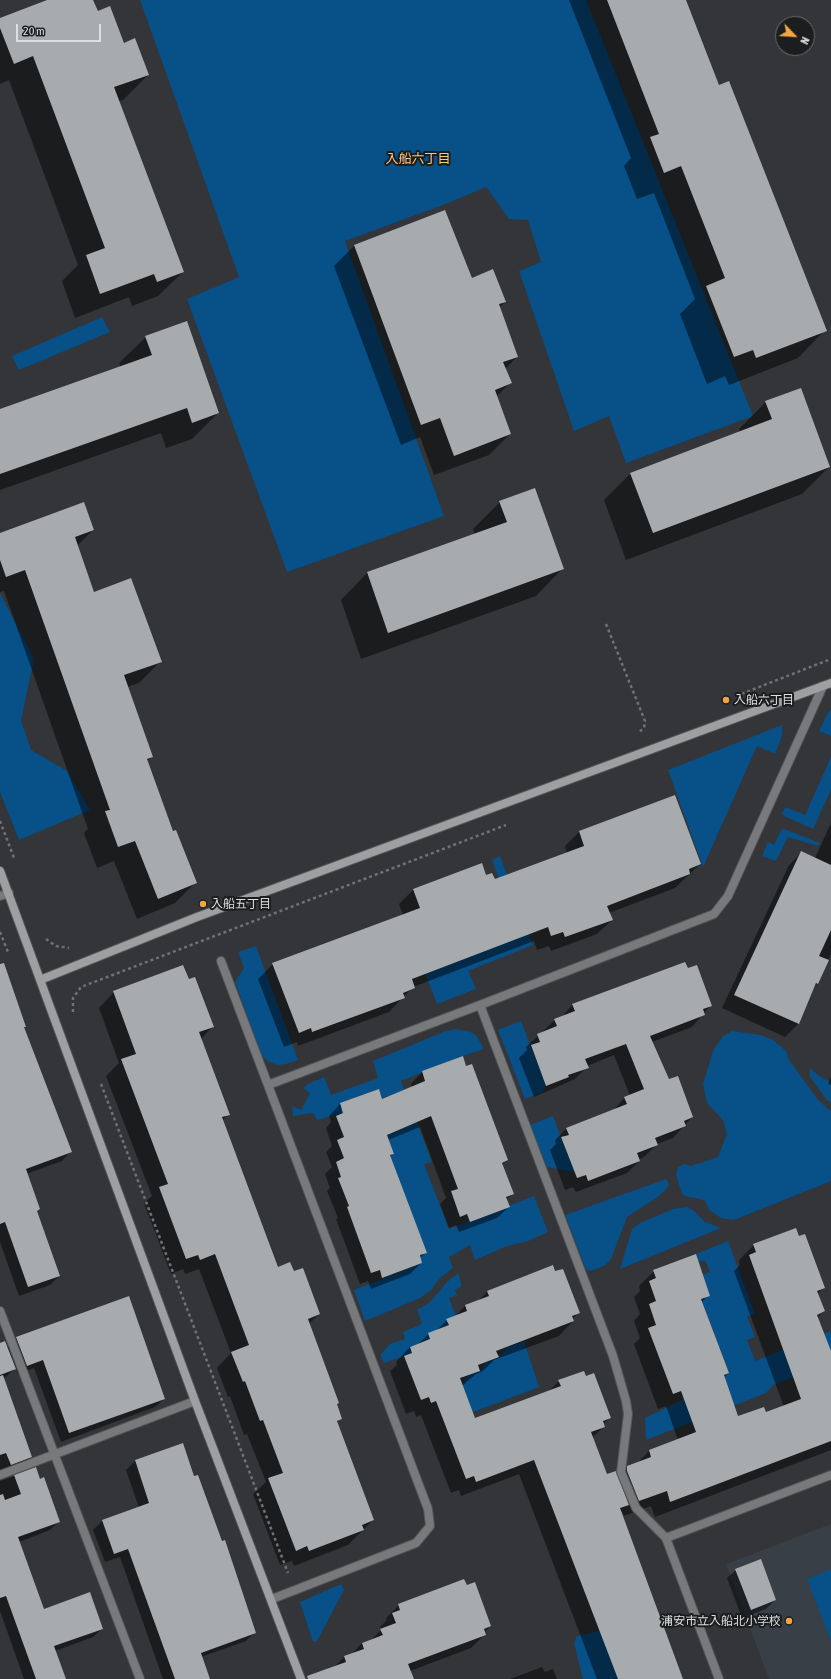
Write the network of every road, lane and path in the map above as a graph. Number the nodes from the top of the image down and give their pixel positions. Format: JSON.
{"nodes":[{"id":1,"x":606,"y":624,"type":"dead end"},
{"id":2,"x":831,"y":659,"type":"edge"},
{"id":3,"x":827,"y":684,"type":"edge"},
{"id":4,"x":729,"y":698,"type":"dead end"},
{"id":5,"x":632,"y":735,"type":"dead end"},
{"id":6,"x":0,"y":821,"type":"edge"},
{"id":7,"x":17,"y":864,"type":"dead end"},
{"id":8,"x":0,"y":871,"type":"edge"},
{"id":9,"x":9,"y":893,"type":"junction"},
{"id":10,"x":0,"y":896,"type":"edge"},
{"id":11,"x":44,"y":937,"type":"dead end"},
{"id":12,"x":70,"y":948,"type":"dead end"},
{"id":13,"x":220,"y":961,"type":"dead end"},
{"id":14,"x":40,"y":980,"type":"junction"},
{"id":15,"x":480,"y":1005,"type":"junction"},
{"id":16,"x":268,"y":1085,"type":"junction"},
{"id":17,"x":0,"y":1311,"type":"edge"},
{"id":18,"x":196,"y":1401,"type":"junction"},
{"id":19,"x":54,"y":1455,"type":"junction"},
{"id":20,"x":0,"y":1475,"type":"edge"},
{"id":21,"x":831,"y":1475,"type":"edge"},
{"id":22,"x":666,"y":1538,"type":"junction"},
{"id":23,"x":272,"y":1599,"type":"junction"},
{"id":24,"x":140,"y":1679,"type":"edge"},
{"id":25,"x":301,"y":1679,"type":"edge"},
{"id":26,"x":719,"y":1679,"type":"edge"}],
"edges":[{"from":1,"to":5,"type":"path"},
{"from":2,"to":4,"type":"path"},
{"from":3,"to":14,"type":"street"},
{"from":3,"to":15,"type":"street"},
{"from":6,"to":7,"type":"path"},
{"from":8,"to":9,"type":"street"},
{"from":9,"to":10,"type":"street"},
{"from":9,"to":14,"type":"street"},
{"from":11,"to":12,"type":"path"},
{"from":13,"to":16,"type":"street"},
{"from":14,"to":18,"type":"street"},
{"from":15,"to":16,"type":"street"},
{"from":15,"to":22,"type":"street"},
{"from":16,"to":23,"type":"street"},
{"from":17,"to":19,"type":"street"},
{"from":18,"to":19,"type":"street"},
{"from":18,"to":23,"type":"street"},
{"from":19,"to":20,"type":"street"},
{"from":19,"to":24,"type":"street"},
{"from":21,"to":22,"type":"street"},
{"from":22,"to":26,"type":"street"},
{"from":23,"to":25,"type":"street"}]}
